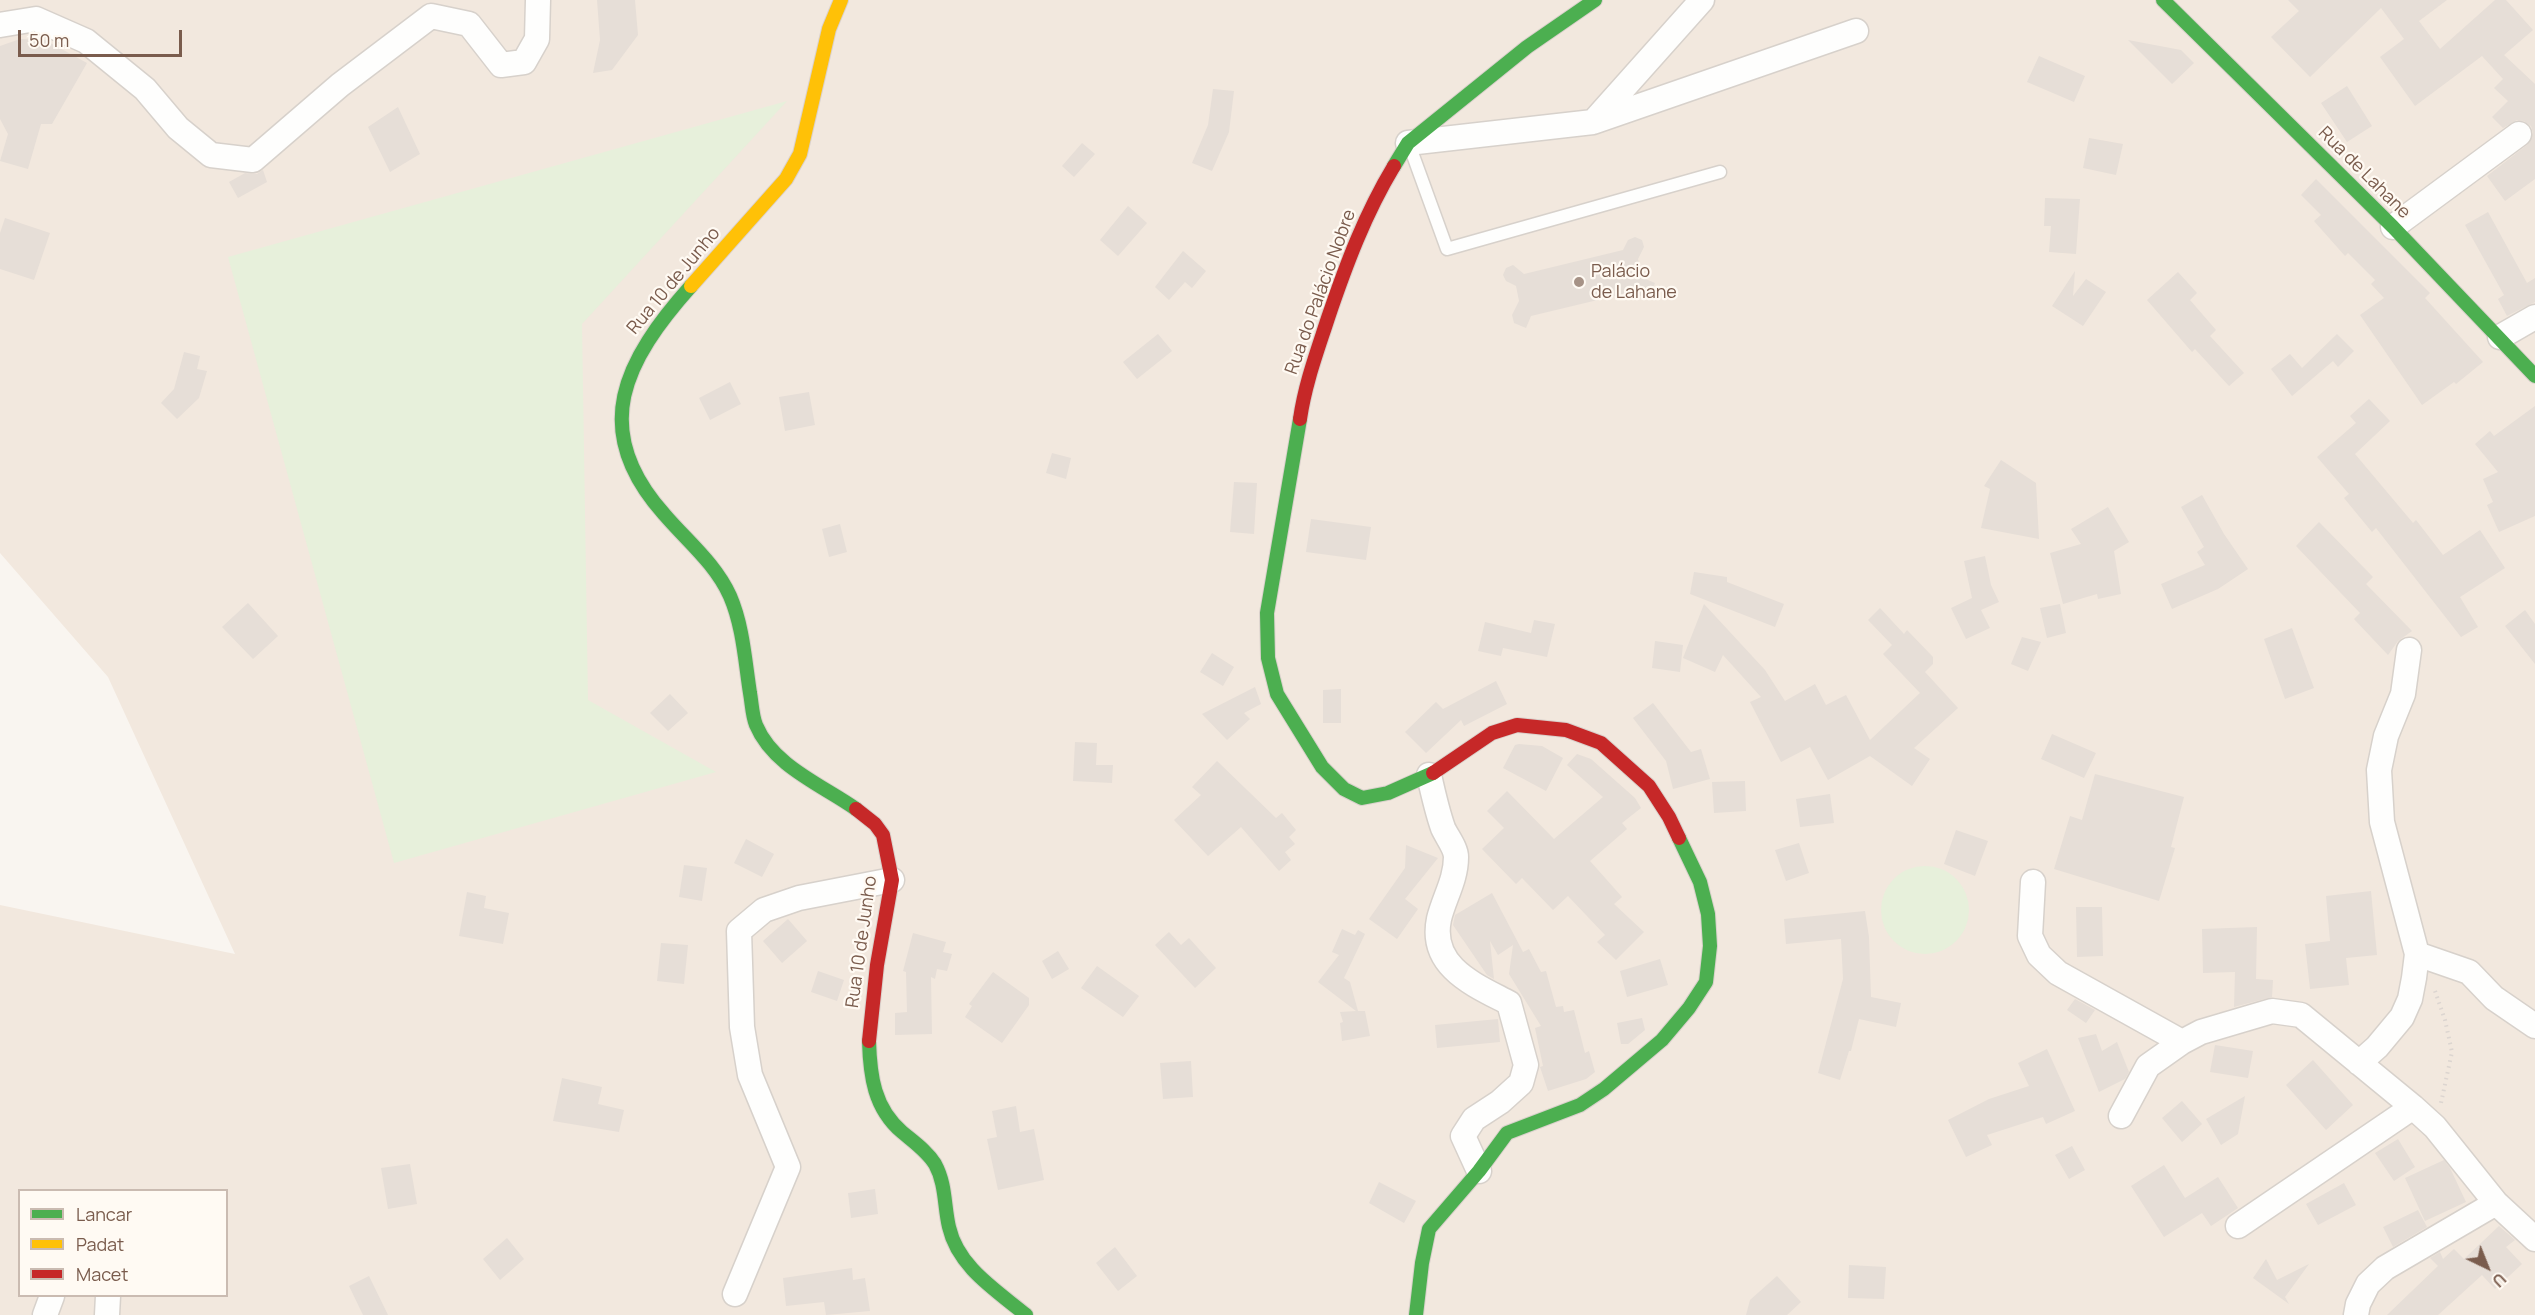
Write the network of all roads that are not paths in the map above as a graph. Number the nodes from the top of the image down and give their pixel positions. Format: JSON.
{"nodes":[{"id":1,"x":538,"y":0,"type":"edge"},
{"id":2,"x":841,"y":0,"type":"edge"},
{"id":3,"x":1595,"y":0,"type":"edge"},
{"id":4,"x":1702,"y":0,"type":"edge"},
{"id":5,"x":2163,"y":0,"type":"edge"},
{"id":6,"x":0,"y":25,"type":"edge"},
{"id":7,"x":1856,"y":31,"type":"dead end"},
{"id":8,"x":1593,"y":122,"type":"junction"},
{"id":9,"x":2519,"y":134,"type":"dead end"},
{"id":10,"x":1408,"y":143,"type":"junction"},
{"id":11,"x":1720,"y":172,"type":"dead end"},
{"id":12,"x":2393,"y":227,"type":"junction"},
{"id":13,"x":2535,"y":317,"type":"edge"},
{"id":14,"x":2500,"y":337,"type":"junction"},
{"id":15,"x":2535,"y":376,"type":"edge"},
{"id":16,"x":2409,"y":650,"type":"dead end"},
{"id":17,"x":1429,"y":775,"type":"junction"},
{"id":18,"x":892,"y":880,"type":"junction"},
{"id":19,"x":2033,"y":882,"type":"dead end"},
{"id":20,"x":2417,"y":954,"type":"junction"},
{"id":21,"x":2535,"y":1026,"type":"edge"},
{"id":22,"x":2182,"y":1042,"type":"junction"},
{"id":23,"x":2359,"y":1063,"type":"junction"},
{"id":24,"x":2413,"y":1107,"type":"junction"},
{"id":25,"x":2121,"y":1116,"type":"dead end"},
{"id":26,"x":1479,"y":1171,"type":"junction"},
{"id":27,"x":2496,"y":1203,"type":"junction"},
{"id":28,"x":2238,"y":1226,"type":"dead end"},
{"id":29,"x":2535,"y":1239,"type":"edge"},
{"id":30,"x":735,"y":1294,"type":"dead end"},
{"id":31,"x":52,"y":1297,"type":"edge"},
{"id":32,"x":108,"y":1297,"type":"edge"},
{"id":33,"x":45,"y":1315,"type":"edge"},
{"id":34,"x":107,"y":1315,"type":"edge"},
{"id":35,"x":1026,"y":1315,"type":"edge"},
{"id":36,"x":1416,"y":1315,"type":"edge"},
{"id":37,"x":2356,"y":1315,"type":"edge"}],
"edges":[{"from":1,"to":6,"type":"street"},
{"from":2,"to":18,"type":"main road","name":"Rua 10 de Junho"},
{"from":3,"to":10,"type":"main road","name":"Rua do Palácio Nobre"},
{"from":4,"to":8,"type":"street"},
{"from":5,"to":12,"type":"main road","name":"Rua de Lahane"},
{"from":7,"to":8,"type":"street"},
{"from":8,"to":10,"type":"street"},
{"from":9,"to":12,"type":"street"},
{"from":10,"to":11,"type":"lane"},
{"from":10,"to":17,"type":"main road","name":"Rua do Palácio Nobre"},
{"from":12,"to":14,"type":"main road","name":"Rua de Lahane"},
{"from":13,"to":14,"type":"street"},
{"from":14,"to":15,"type":"main road","name":"Rua de Lahane"},
{"from":16,"to":20,"type":"street"},
{"from":17,"to":26,"type":"street"},
{"from":17,"to":26,"type":"main road","name":"Rua do Palácio Nobre"},
{"from":18,"to":30,"type":"street"},
{"from":18,"to":35,"type":"main road","name":"Rua 10 de Junho"},
{"from":19,"to":22,"type":"street"},
{"from":20,"to":21,"type":"street"},
{"from":20,"to":23,"type":"street"},
{"from":22,"to":23,"type":"street"},
{"from":22,"to":25,"type":"street"},
{"from":23,"to":24,"type":"street"},
{"from":24,"to":27,"type":"street"},
{"from":24,"to":28,"type":"street"},
{"from":26,"to":36,"type":"main road","name":"Rua do Palácio Nobre"},
{"from":27,"to":29,"type":"street"},
{"from":27,"to":37,"type":"street"},
{"from":31,"to":33,"type":"street"},
{"from":32,"to":34,"type":"street"}]}
